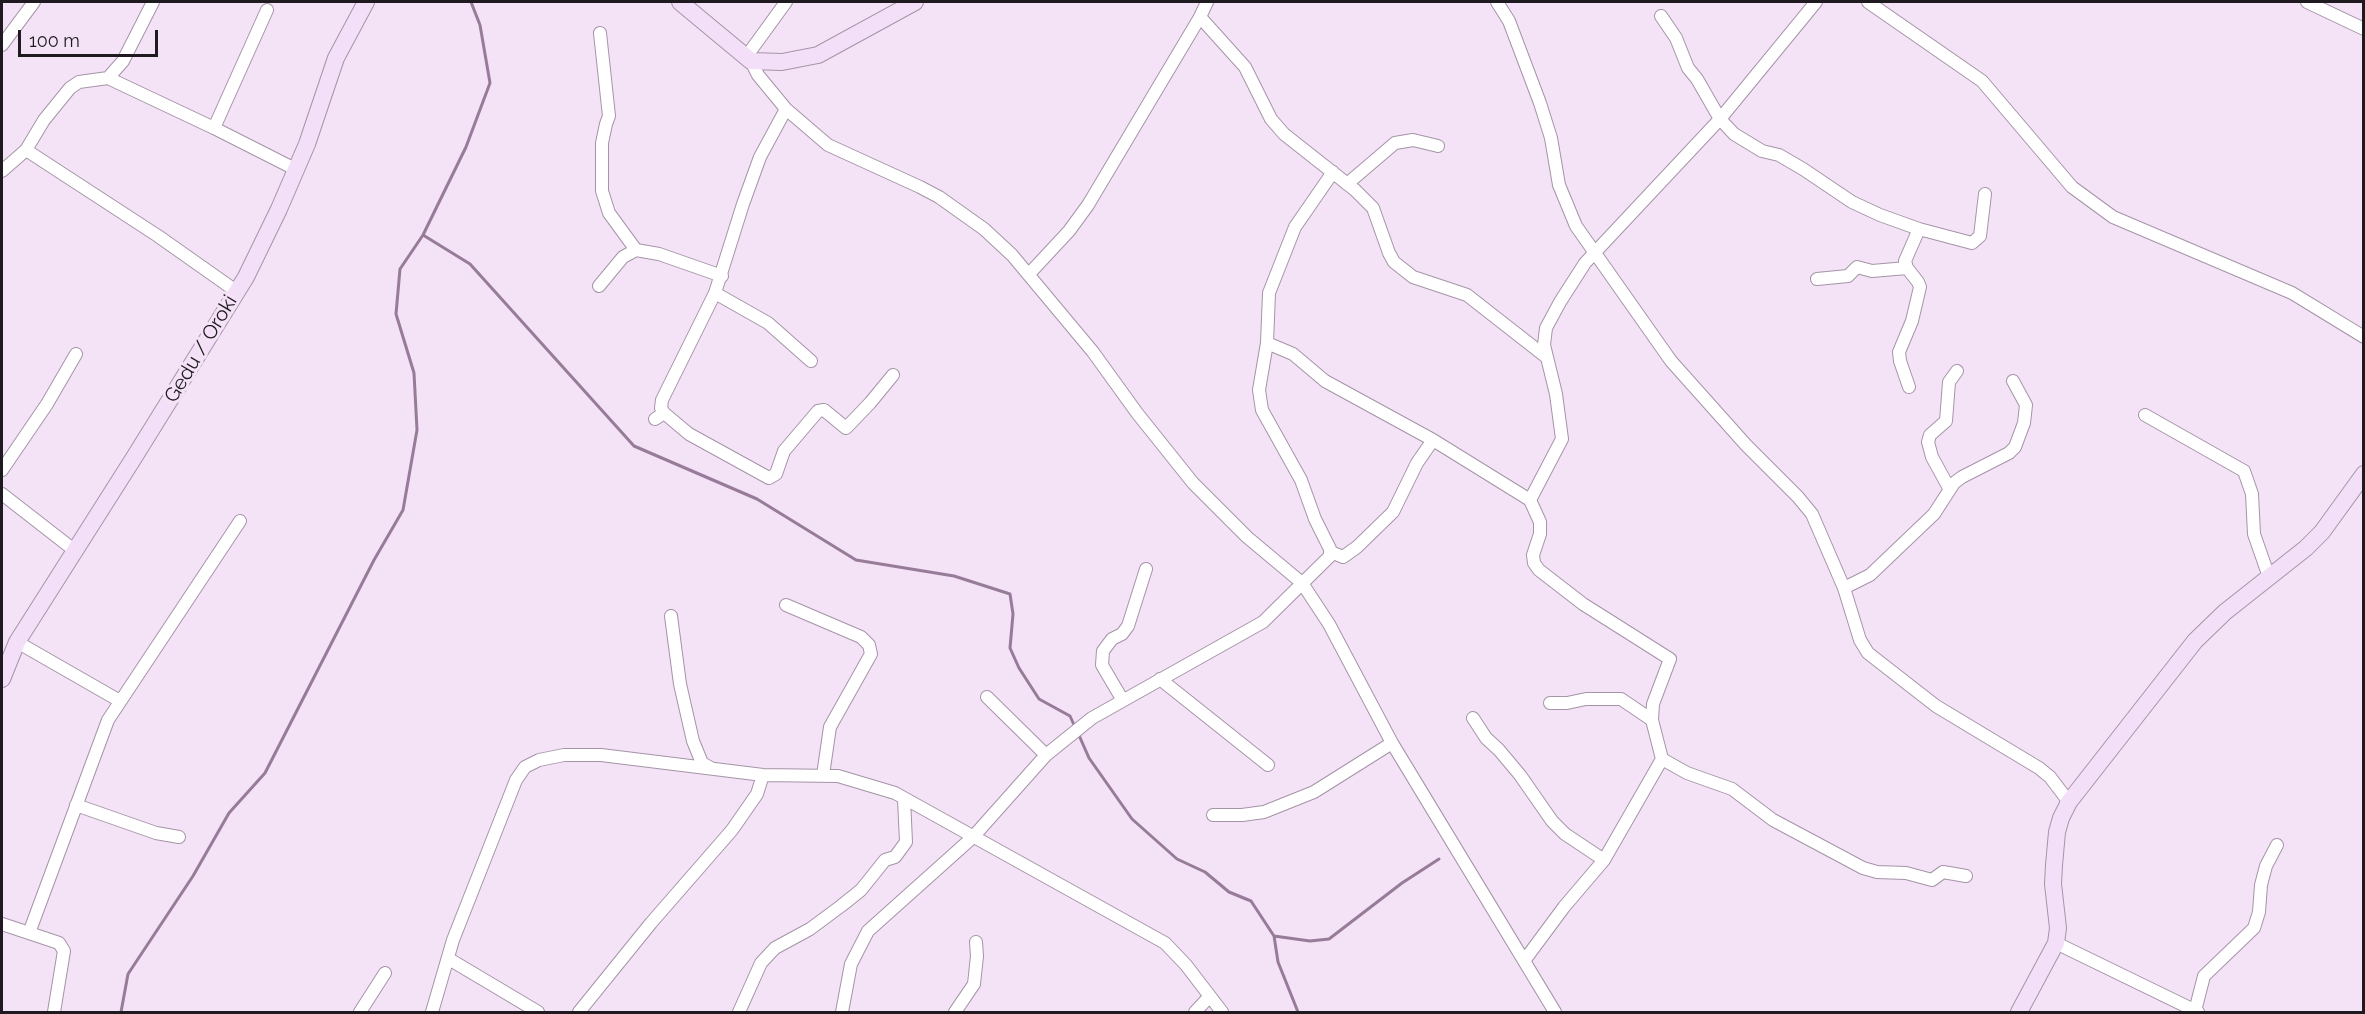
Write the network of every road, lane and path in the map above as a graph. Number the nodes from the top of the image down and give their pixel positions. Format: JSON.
{"nodes":[{"id":1,"x":34,"y":2,"type":"edge"},
{"id":2,"x":153,"y":2,"type":"edge"},
{"id":3,"x":366,"y":2,"type":"edge"},
{"id":4,"x":680,"y":2,"type":"edge"},
{"id":5,"x":786,"y":2,"type":"edge"},
{"id":6,"x":912,"y":2,"type":"edge"},
{"id":7,"x":1207,"y":2,"type":"edge"},
{"id":8,"x":1497,"y":2,"type":"edge"},
{"id":9,"x":1816,"y":2,"type":"edge"},
{"id":10,"x":1868,"y":2,"type":"edge"},
{"id":11,"x":2307,"y":2,"type":"edge"},
{"id":12,"x":267,"y":10,"type":"dead end"},
{"id":13,"x":1660,"y":16,"type":"dead end"},
{"id":14,"x":1200,"y":17,"type":"junction"},
{"id":15,"x":2364,"y":29,"type":"edge"},
{"id":16,"x":600,"y":33,"type":"dead end"},
{"id":17,"x":2,"y":45,"type":"edge"},
{"id":18,"x":748,"y":59,"type":"junction"},
{"id":19,"x":108,"y":78,"type":"junction"},
{"id":20,"x":786,"y":109,"type":"junction"},
{"id":21,"x":1720,"y":119,"type":"junction"},
{"id":22,"x":214,"y":128,"type":"junction"},
{"id":23,"x":1438,"y":146,"type":"dead end"},
{"id":24,"x":26,"y":150,"type":"junction"},
{"id":25,"x":295,"y":169,"type":"junction"},
{"id":26,"x":2,"y":171,"type":"edge"},
{"id":27,"x":1333,"y":172,"type":"junction"},
{"id":28,"x":1347,"y":184,"type":"junction"},
{"id":29,"x":1985,"y":194,"type":"dead end"},
{"id":30,"x":1919,"y":229,"type":"junction"},
{"id":31,"x":636,"y":250,"type":"junction"},
{"id":32,"x":1594,"y":254,"type":"junction"},
{"id":33,"x":1907,"y":268,"type":"junction"},
{"id":34,"x":1029,"y":274,"type":"junction"},
{"id":35,"x":722,"y":276,"type":"junction"},
{"id":36,"x":1817,"y":279,"type":"dead end"},
{"id":37,"x":600,"y":286,"type":"dead end"},
{"id":38,"x":236,"y":291,"type":"junction"},
{"id":39,"x":716,"y":293,"type":"junction"},
{"id":40,"x":2364,"y":337,"type":"edge"},
{"id":41,"x":1267,"y":343,"type":"junction"},
{"id":42,"x":76,"y":354,"type":"dead end"},
{"id":43,"x":1545,"y":356,"type":"junction"},
{"id":44,"x":811,"y":362,"type":"dead end"},
{"id":45,"x":1957,"y":371,"type":"dead end"},
{"id":46,"x":893,"y":375,"type":"dead end"},
{"id":47,"x":2013,"y":381,"type":"dead end"},
{"id":48,"x":1909,"y":387,"type":"dead end"},
{"id":49,"x":2145,"y":415,"type":"dead end"},
{"id":50,"x":1433,"y":440,"type":"junction"},
{"id":51,"x":2,"y":470,"type":"edge"},
{"id":52,"x":2364,"y":474,"type":"edge"},
{"id":53,"x":1949,"y":488,"type":"junction"},
{"id":54,"x":2,"y":494,"type":"edge"},
{"id":55,"x":1530,"y":500,"type":"junction"},
{"id":56,"x":240,"y":521,"type":"dead end"},
{"id":57,"x":74,"y":549,"type":"junction"},
{"id":58,"x":1331,"y":552,"type":"junction"},
{"id":59,"x":1146,"y":569,"type":"dead end"},
{"id":60,"x":2269,"y":577,"type":"junction"},
{"id":61,"x":1302,"y":583,"type":"junction"},
{"id":62,"x":1844,"y":588,"type":"junction"},
{"id":63,"x":786,"y":605,"type":"dead end"},
{"id":64,"x":671,"y":616,"type":"dead end"},
{"id":65,"x":17,"y":642,"type":"junction"},
{"id":66,"x":2,"y":679,"type":"edge"},
{"id":67,"x":1160,"y":679,"type":"junction"},
{"id":68,"x":987,"y":697,"type":"dead end"},
{"id":69,"x":1122,"y":699,"type":"junction"},
{"id":70,"x":120,"y":701,"type":"junction"},
{"id":71,"x":1550,"y":703,"type":"dead end"},
{"id":72,"x":1473,"y":718,"type":"dead end"},
{"id":73,"x":1652,"y":720,"type":"junction"},
{"id":74,"x":1392,"y":742,"type":"junction"},
{"id":75,"x":1046,"y":755,"type":"junction"},
{"id":76,"x":1662,"y":759,"type":"junction"},
{"id":77,"x":1268,"y":765,"type":"dead end"},
{"id":78,"x":715,"y":770,"type":"junction"},
{"id":79,"x":763,"y":775,"type":"junction"},
{"id":80,"x":823,"y":775,"type":"junction"},
{"id":81,"x":904,"y":800,"type":"junction"},
{"id":82,"x":2069,"y":802,"type":"junction"},
{"id":83,"x":76,"y":805,"type":"junction"},
{"id":84,"x":1213,"y":815,"type":"dead end"},
{"id":85,"x":179,"y":837,"type":"dead end"},
{"id":86,"x":973,"y":837,"type":"junction"},
{"id":87,"x":2277,"y":846,"type":"dead end"},
{"id":88,"x":1604,"y":860,"type":"junction"},
{"id":89,"x":1966,"y":876,"type":"dead end"},
{"id":90,"x":2,"y":924,"type":"edge"},
{"id":91,"x":29,"y":933,"type":"junction"},
{"id":92,"x":976,"y":942,"type":"dead end"},
{"id":93,"x":2056,"y":943,"type":"junction"},
{"id":94,"x":449,"y":959,"type":"junction"},
{"id":95,"x":1524,"y":962,"type":"junction"},
{"id":96,"x":385,"y":973,"type":"dead end"},
{"id":97,"x":1209,"y":997,"type":"junction"},
{"id":98,"x":54,"y":1012,"type":"edge"},
{"id":99,"x":360,"y":1012,"type":"edge"},
{"id":100,"x":432,"y":1012,"type":"edge"},
{"id":101,"x":538,"y":1012,"type":"edge"},
{"id":102,"x":579,"y":1012,"type":"edge"},
{"id":103,"x":739,"y":1012,"type":"edge"},
{"id":104,"x":842,"y":1012,"type":"edge"},
{"id":105,"x":955,"y":1012,"type":"edge"},
{"id":106,"x":1195,"y":1012,"type":"edge"},
{"id":107,"x":1222,"y":1012,"type":"edge"},
{"id":108,"x":1555,"y":1012,"type":"edge"},
{"id":109,"x":2019,"y":1012,"type":"edge"},
{"id":110,"x":2197,"y":1012,"type":"edge"}],
"edges":[{"from":1,"to":17,"type":"street"},
{"from":2,"to":19,"type":"street"},
{"from":3,"to":25,"type":"main road","name":"Gedu / Oroki"},
{"from":4,"to":18,"type":"main road"},
{"from":5,"to":18,"type":"street"},
{"from":6,"to":18,"type":"main road"},
{"from":7,"to":14,"type":"street"},
{"from":8,"to":32,"type":"street"},
{"from":9,"to":21,"type":"street"},
{"from":10,"to":40,"type":"street"},
{"from":11,"to":15,"type":"street"},
{"from":12,"to":22,"type":"street"},
{"from":13,"to":21,"type":"street"},
{"from":14,"to":27,"type":"street"},
{"from":14,"to":34,"type":"street"},
{"from":16,"to":31,"type":"street"},
{"from":18,"to":20,"type":"street"},
{"from":19,"to":22,"type":"street"},
{"from":19,"to":24,"type":"street"},
{"from":20,"to":34,"type":"street"},
{"from":20,"to":35,"type":"street"},
{"from":21,"to":30,"type":"street"},
{"from":21,"to":32,"type":"street"},
{"from":22,"to":25,"type":"street"},
{"from":23,"to":28,"type":"street"},
{"from":24,"to":26,"type":"street"},
{"from":24,"to":38,"type":"street"},
{"from":25,"to":38,"type":"main road","name":"Gedu / Oroki"},
{"from":27,"to":28,"type":"street"},
{"from":27,"to":41,"type":"street"},
{"from":28,"to":43,"type":"street"},
{"from":29,"to":30,"type":"street"},
{"from":30,"to":33,"type":"street"},
{"from":31,"to":35,"type":"street"},
{"from":31,"to":37,"type":"street"},
{"from":32,"to":43,"type":"street"},
{"from":32,"to":62,"type":"street"},
{"from":33,"to":36,"type":"street"},
{"from":33,"to":48,"type":"street"},
{"from":34,"to":61,"type":"street"},
{"from":35,"to":39,"type":"street"},
{"from":38,"to":57,"type":"main road","name":"Gedu / Oroki"},
{"from":39,"to":44,"type":"street"},
{"from":39,"to":46,"type":"street"},
{"from":41,"to":50,"type":"street"},
{"from":41,"to":58,"type":"street"},
{"from":42,"to":51,"type":"street"},
{"from":43,"to":55,"type":"street"},
{"from":45,"to":53,"type":"street"},
{"from":47,"to":53,"type":"street"},
{"from":49,"to":60,"type":"street"},
{"from":50,"to":55,"type":"street"},
{"from":50,"to":58,"type":"street"},
{"from":52,"to":60,"type":"main road"},
{"from":53,"to":62,"type":"street"},
{"from":54,"to":57,"type":"street"},
{"from":55,"to":73,"type":"street"},
{"from":56,"to":70,"type":"street"},
{"from":57,"to":65,"type":"main road","name":"Gedu / Oroki"},
{"from":58,"to":61,"type":"street"},
{"from":59,"to":69,"type":"street"},
{"from":60,"to":82,"type":"main road"},
{"from":61,"to":67,"type":"street"},
{"from":61,"to":74,"type":"street"},
{"from":62,"to":82,"type":"street"},
{"from":63,"to":80,"type":"street"},
{"from":64,"to":78,"type":"street"},
{"from":65,"to":66,"type":"main road","name":"Gedu / Oroki"},
{"from":65,"to":70,"type":"street"},
{"from":67,"to":69,"type":"street"},
{"from":67,"to":77,"type":"street"},
{"from":68,"to":75,"type":"street"},
{"from":69,"to":75,"type":"street"},
{"from":70,"to":83,"type":"street"},
{"from":71,"to":73,"type":"street"},
{"from":72,"to":88,"type":"street"},
{"from":73,"to":76,"type":"street"},
{"from":74,"to":84,"type":"street"},
{"from":74,"to":95,"type":"street"},
{"from":75,"to":86,"type":"street"},
{"from":76,"to":88,"type":"street"},
{"from":76,"to":89,"type":"street"},
{"from":78,"to":79,"type":"street"},
{"from":78,"to":94,"type":"street"},
{"from":79,"to":80,"type":"street"},
{"from":79,"to":102,"type":"street"},
{"from":80,"to":81,"type":"street"},
{"from":81,"to":86,"type":"street"},
{"from":81,"to":103,"type":"street"},
{"from":82,"to":93,"type":"main road"},
{"from":83,"to":85,"type":"street"},
{"from":83,"to":91,"type":"street"},
{"from":86,"to":97,"type":"street"},
{"from":86,"to":104,"type":"street"},
{"from":87,"to":110,"type":"street"},
{"from":88,"to":95,"type":"street"},
{"from":90,"to":91,"type":"street"},
{"from":91,"to":98,"type":"street"},
{"from":92,"to":105,"type":"street"},
{"from":93,"to":109,"type":"main road"},
{"from":93,"to":110,"type":"street"},
{"from":94,"to":100,"type":"street"},
{"from":94,"to":101,"type":"street"},
{"from":95,"to":108,"type":"street"},
{"from":96,"to":99,"type":"street"},
{"from":97,"to":106,"type":"street"},
{"from":97,"to":107,"type":"street"}]}
